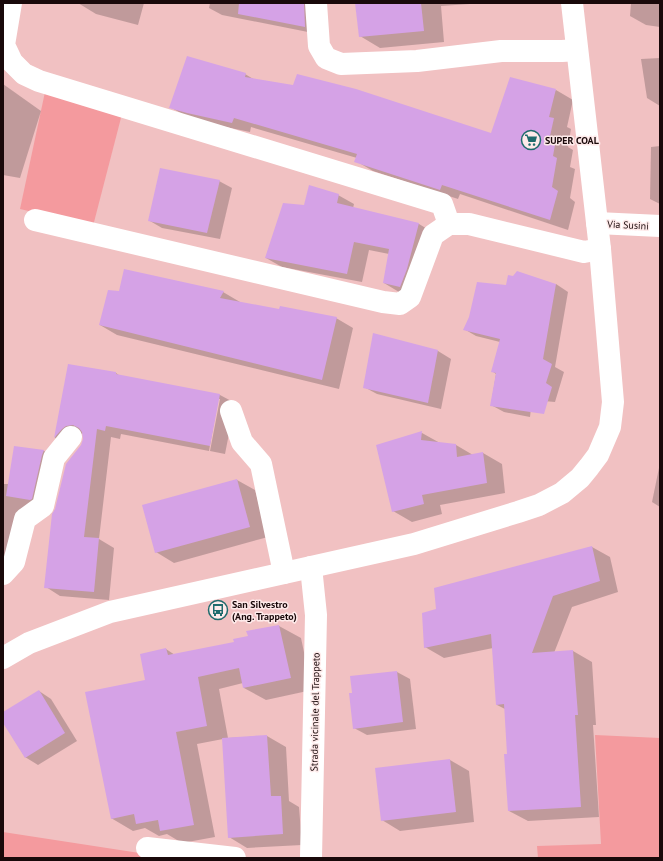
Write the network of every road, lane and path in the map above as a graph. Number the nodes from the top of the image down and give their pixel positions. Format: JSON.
{"nodes":[{"id":1,"x":11,"y":3,"type":"edge"},
{"id":2,"x":316,"y":3,"type":"edge"},
{"id":3,"x":572,"y":3,"type":"edge"},
{"id":4,"x":577,"y":50,"type":"junction"},
{"id":5,"x":35,"y":220,"type":"dead end"},
{"id":6,"x":597,"y":223,"type":"junction"},
{"id":7,"x":449,"y":224,"type":"junction"},
{"id":8,"x":660,"y":226,"type":"edge"},
{"id":9,"x":600,"y":249,"type":"junction"},
{"id":10,"x":232,"y":411,"type":"dead end"},
{"id":11,"x":71,"y":437,"type":"dead end"},
{"id":12,"x":311,"y":567,"type":"junction"},
{"id":13,"x":284,"y":573,"type":"junction"},
{"id":14,"x":3,"y":574,"type":"edge"},
{"id":15,"x":3,"y":658,"type":"edge"},
{"id":16,"x":147,"y":848,"type":"dead end"},
{"id":17,"x":234,"y":858,"type":"edge"},
{"id":18,"x":311,"y":858,"type":"edge"}],
"edges":[{"from":1,"to":7,"type":"street"},
{"from":2,"to":4,"type":"street"},
{"from":3,"to":4,"type":"street"},
{"from":4,"to":6,"type":"street"},
{"from":5,"to":7,"type":"street"},
{"from":6,"to":8,"type":"street","name":"Via Susini"},
{"from":6,"to":9,"type":"street"},
{"from":7,"to":9,"type":"street"},
{"from":9,"to":12,"type":"street"},
{"from":10,"to":13,"type":"street"},
{"from":11,"to":14,"type":"street"},
{"from":12,"to":13,"type":"street"},
{"from":12,"to":18,"type":"street","name":"Strada vicinale del Trappeto"},
{"from":13,"to":15,"type":"street"},
{"from":16,"to":17,"type":"street"}]}
